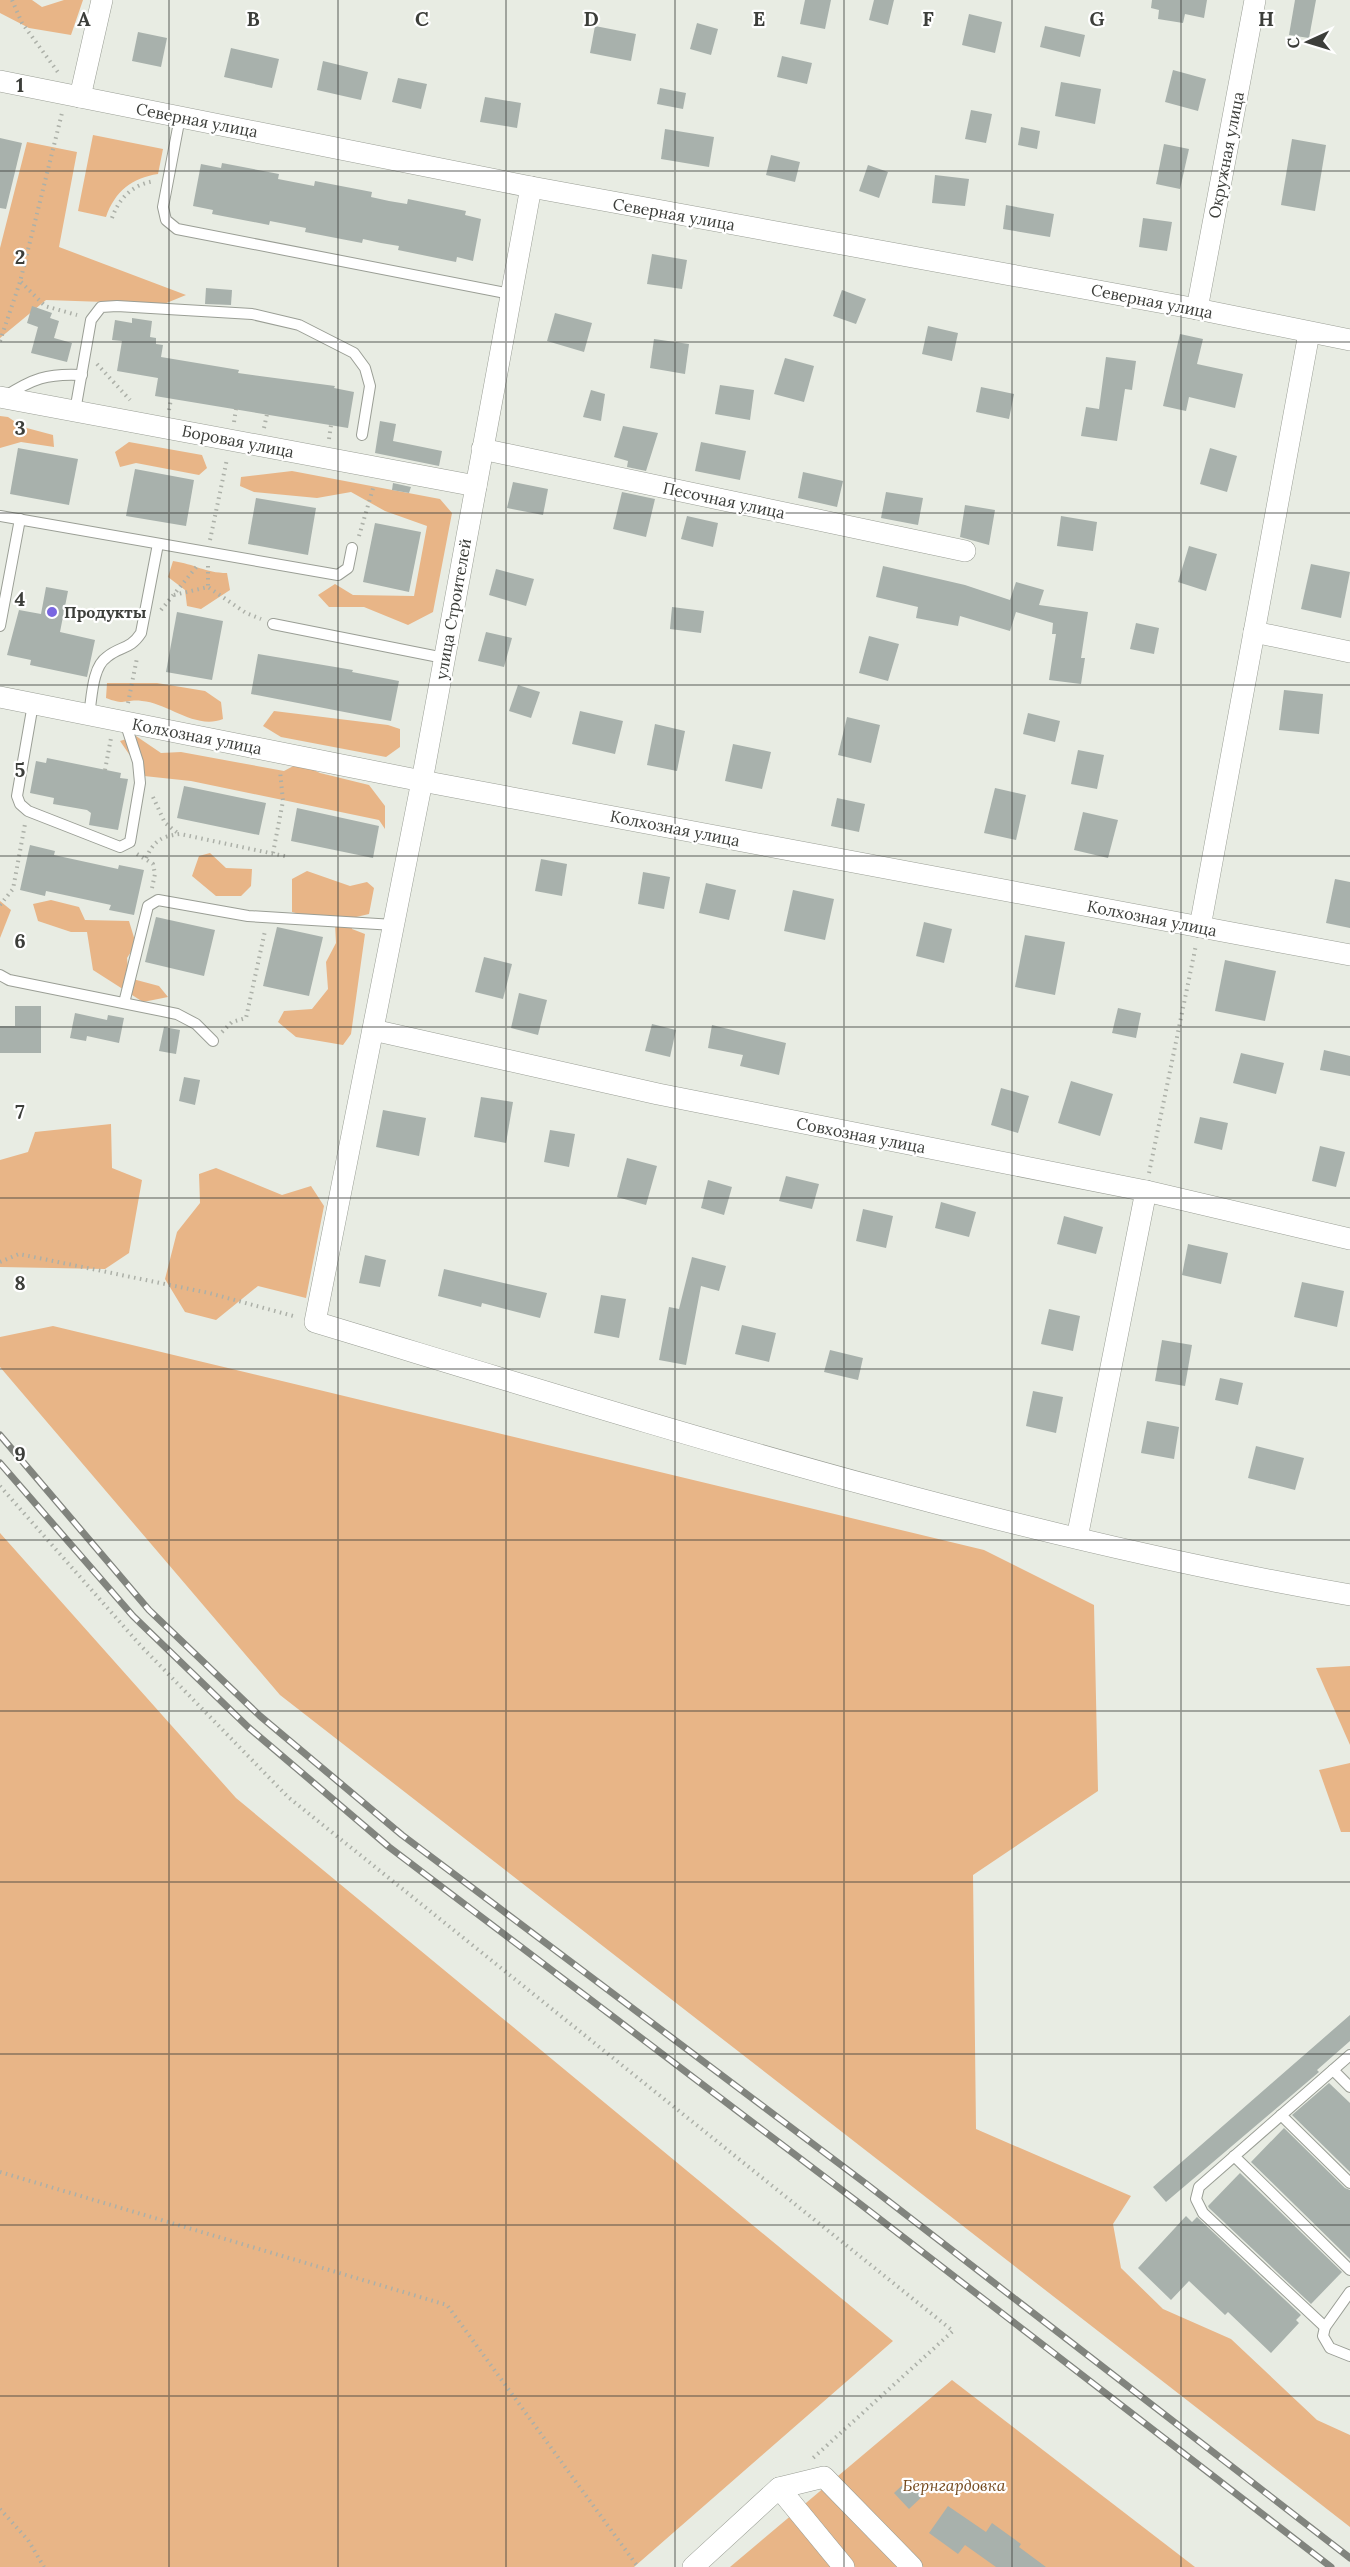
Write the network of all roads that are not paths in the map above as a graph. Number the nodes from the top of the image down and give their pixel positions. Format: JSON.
{"nodes":[{"id":1,"x":102,"y":0,"type":"edge"},
{"id":2,"x":1255,"y":0,"type":"edge"},
{"id":3,"x":0,"y":81,"type":"edge"},
{"id":4,"x":73,"y":95,"type":"junction"},
{"id":5,"x":180,"y":117,"type":"junction"},
{"id":6,"x":531,"y":188,"type":"junction"},
{"id":7,"x":511,"y":294,"type":"junction"},
{"id":8,"x":1197,"y":309,"type":"junction"},
{"id":9,"x":1309,"y":333,"type":"junction"},
{"id":10,"x":1350,"y":340,"type":"edge"},
{"id":11,"x":81,"y":375,"type":"junction"},
{"id":12,"x":2,"y":397,"type":"edge"},
{"id":13,"x":75,"y":411,"type":"junction"},
{"id":14,"x":362,"y":435,"type":"dead end"},
{"id":15,"x":482,"y":450,"type":"junction"},
{"id":16,"x":476,"y":486,"type":"junction"},
{"id":17,"x":0,"y":516,"type":"edge"},
{"id":18,"x":20,"y":519,"type":"junction"},
{"id":19,"x":158,"y":544,"type":"junction"},
{"id":20,"x":352,"y":548,"type":"road end"},
{"id":21,"x":965,"y":552,"type":"dead end"},
{"id":22,"x":273,"y":624,"type":"road end"},
{"id":23,"x":0,"y":626,"type":"edge"},
{"id":24,"x":1254,"y":632,"type":"junction"},
{"id":25,"x":1350,"y":652,"type":"edge"},
{"id":26,"x":444,"y":658,"type":"junction"},
{"id":27,"x":0,"y":697,"type":"edge"},
{"id":28,"x":33,"y":704,"type":"junction"},
{"id":29,"x":89,"y":715,"type":"junction"},
{"id":30,"x":120,"y":721,"type":"junction"},
{"id":31,"x":422,"y":781,"type":"junction"},
{"id":32,"x":394,"y":925,"type":"junction"},
{"id":33,"x":1200,"y":927,"type":"junction"},
{"id":34,"x":1350,"y":955,"type":"edge"},
{"id":35,"x":0,"y":975,"type":"edge"},
{"id":36,"x":124,"y":1003,"type":"junction"},
{"id":37,"x":373,"y":1030,"type":"junction"},
{"id":38,"x":213,"y":1041,"type":"dead end"},
{"id":39,"x":1146,"y":1191,"type":"junction"},
{"id":40,"x":1350,"y":1239,"type":"edge"},
{"id":41,"x":1077,"y":1538,"type":"junction"},
{"id":42,"x":1350,"y":1594,"type":"edge"},
{"id":43,"x":1350,"y":2055,"type":"edge"},
{"id":44,"x":1333,"y":2070,"type":"junction"},
{"id":45,"x":1350,"y":2087,"type":"edge"},
{"id":46,"x":1281,"y":2115,"type":"junction"},
{"id":47,"x":1234,"y":2156,"type":"junction"},
{"id":48,"x":1350,"y":2183,"type":"edge"},
{"id":49,"x":1350,"y":2270,"type":"edge"},
{"id":50,"x":1350,"y":2292,"type":"edge"},
{"id":51,"x":1325,"y":2327,"type":"junction"},
{"id":52,"x":1350,"y":2356,"type":"edge"},
{"id":53,"x":779,"y":2488,"type":"junction"},
{"id":54,"x":693,"y":2567,"type":"edge"},
{"id":55,"x":844,"y":2567,"type":"edge"},
{"id":56,"x":912,"y":2567,"type":"edge"}],
"edges":[{"from":1,"to":4,"type":"street"},
{"from":2,"to":8,"type":"street","name":"Окружная улица"},
{"from":3,"to":4,"type":"street","name":"Северная улица"},
{"from":4,"to":5,"type":"street","name":"Северная улица"},
{"from":5,"to":6,"type":"street","name":"Северная улица"},
{"from":5,"to":7,"type":"lane"},
{"from":6,"to":7,"type":"street","name":"улица Строителей"},
{"from":6,"to":8,"type":"street","name":"Северная улица"},
{"from":7,"to":15,"type":"street","name":"улица Строителей"},
{"from":8,"to":9,"type":"street","name":"Северная улица"},
{"from":9,"to":10,"type":"street","name":"Северная улица"},
{"from":9,"to":24,"type":"street"},
{"from":11,"to":12,"type":"lane"},
{"from":11,"to":13,"type":"lane"},
{"from":11,"to":14,"type":"lane"},
{"from":12,"to":13,"type":"street","name":"Боровая улица"},
{"from":13,"to":16,"type":"street","name":"Боровая улица"},
{"from":15,"to":16,"type":"street","name":"улица Строителей"},
{"from":15,"to":21,"type":"street","name":"Песочная улица"},
{"from":16,"to":26,"type":"street","name":"улица Строителей"},
{"from":17,"to":18,"type":"lane"},
{"from":18,"to":19,"type":"lane"},
{"from":18,"to":23,"type":"lane"},
{"from":19,"to":20,"type":"lane"},
{"from":19,"to":29,"type":"lane"},
{"from":22,"to":26,"type":"lane"},
{"from":24,"to":25,"type":"street"},
{"from":24,"to":33,"type":"street"},
{"from":26,"to":31,"type":"street","name":"улица Строителей"},
{"from":27,"to":28,"type":"street","name":"Колхозная улица"},
{"from":28,"to":29,"type":"street","name":"Колхозная улица"},
{"from":28,"to":30,"type":"lane"},
{"from":29,"to":30,"type":"street","name":"Колхозная улица"},
{"from":30,"to":31,"type":"street","name":"Колхозная улица"},
{"from":31,"to":32,"type":"street","name":"улица Строителей"},
{"from":31,"to":33,"type":"street","name":"Колхозная улица"},
{"from":32,"to":36,"type":"lane"},
{"from":32,"to":37,"type":"street","name":"улица Строителей"},
{"from":33,"to":34,"type":"street","name":"Колхозная улица"},
{"from":35,"to":36,"type":"lane"},
{"from":36,"to":38,"type":"lane"},
{"from":37,"to":39,"type":"street","name":"Совхозная улица"},
{"from":37,"to":41,"type":"street","name":"улица Строителей"},
{"from":39,"to":40,"type":"street","name":"Совхозная улица"},
{"from":39,"to":41,"type":"street"},
{"from":41,"to":42,"type":"street"},
{"from":43,"to":44,"type":"lane"},
{"from":44,"to":45,"type":"lane"},
{"from":44,"to":46,"type":"lane"},
{"from":46,"to":47,"type":"lane"},
{"from":46,"to":48,"type":"lane"},
{"from":47,"to":49,"type":"lane"},
{"from":47,"to":51,"type":"lane"},
{"from":50,"to":51,"type":"lane"},
{"from":51,"to":52,"type":"lane"},
{"from":53,"to":54,"type":"street"},
{"from":53,"to":55,"type":"street"},
{"from":53,"to":56,"type":"street"}]}
